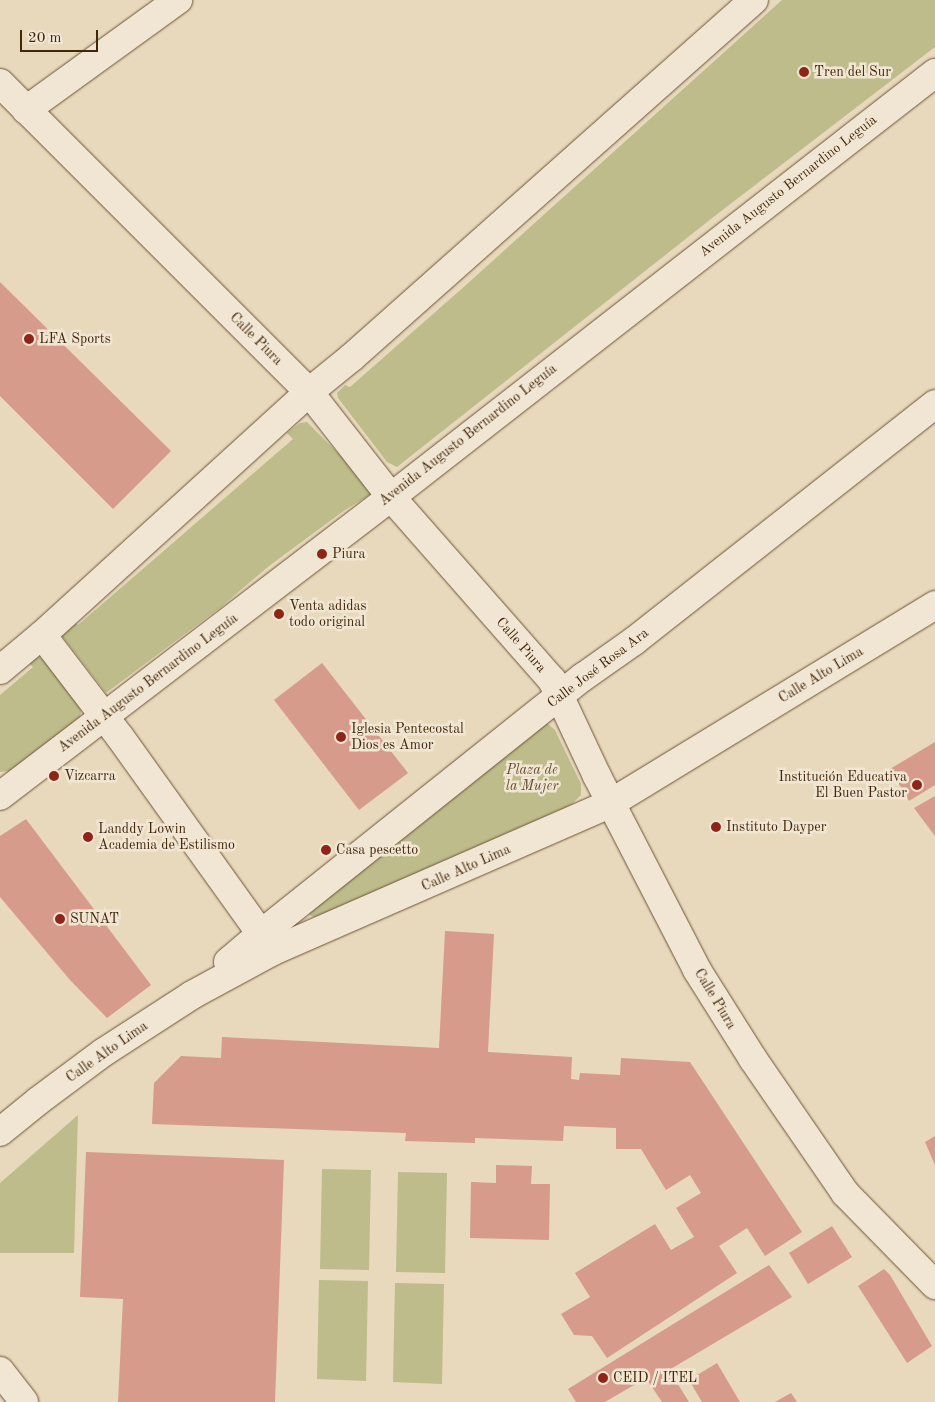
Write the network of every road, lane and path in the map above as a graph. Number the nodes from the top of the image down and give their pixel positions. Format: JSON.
{"nodes":[{"id":1,"x":176,"y":0,"type":"edge"},
{"id":2,"x":754,"y":0,"type":"edge"},
{"id":3,"x":935,"y":73,"type":"edge"},
{"id":4,"x":0,"y":83,"type":"edge"},
{"id":5,"x":26,"y":110,"type":"junction"},
{"id":6,"x":309,"y":392,"type":"junction"},
{"id":7,"x":935,"y":404,"type":"edge"},
{"id":8,"x":391,"y":497,"type":"junction"},
{"id":9,"x":935,"y":605,"type":"edge"},
{"id":10,"x":42,"y":635,"type":"junction"},
{"id":11,"x":0,"y":670,"type":"edge"},
{"id":12,"x":560,"y":695,"type":"junction"},
{"id":13,"x":104,"y":716,"type":"junction"},
{"id":14,"x":0,"y":796,"type":"edge"},
{"id":15,"x":611,"y":802,"type":"junction"},
{"id":16,"x":267,"y":942,"type":"junction"},
{"id":17,"x":0,"y":1132,"type":"edge"},
{"id":18,"x":935,"y":1284,"type":"edge"},
{"id":19,"x":0,"y":1371,"type":"edge"},
{"id":20,"x":24,"y":1402,"type":"edge"}],
"edges":[{"from":1,"to":5,"type":"street"},
{"from":2,"to":6,"type":"street"},
{"from":3,"to":8,"type":"street","name":"Avenida Augusto Bernardino Leguía"},
{"from":4,"to":5,"type":"street","name":"Calle Piura"},
{"from":5,"to":6,"type":"street","name":"Calle Piura"},
{"from":6,"to":8,"type":"street","name":"Calle Piura"},
{"from":6,"to":10,"type":"street"},
{"from":7,"to":12,"type":"street","name":"Calle José Rosa Ara"},
{"from":8,"to":12,"type":"street","name":"Calle Piura"},
{"from":8,"to":13,"type":"street","name":"Avenida Augusto Bernardino Leguía"},
{"from":9,"to":15,"type":"street","name":"Calle Alto Lima"},
{"from":10,"to":11,"type":"street"},
{"from":10,"to":13,"type":"street"},
{"from":12,"to":15,"type":"street","name":"Calle Piura"},
{"from":12,"to":16,"type":"street","name":"Calle José Rosa Ara"},
{"from":13,"to":14,"type":"street","name":"Avenida Augusto Bernardino Leguía"},
{"from":13,"to":16,"type":"street"},
{"from":15,"to":16,"type":"street","name":"Calle Alto Lima"},
{"from":15,"to":18,"type":"street","name":"Calle Piura"},
{"from":16,"to":17,"type":"street","name":"Calle Alto Lima"},
{"from":19,"to":20,"type":"street"}]}
